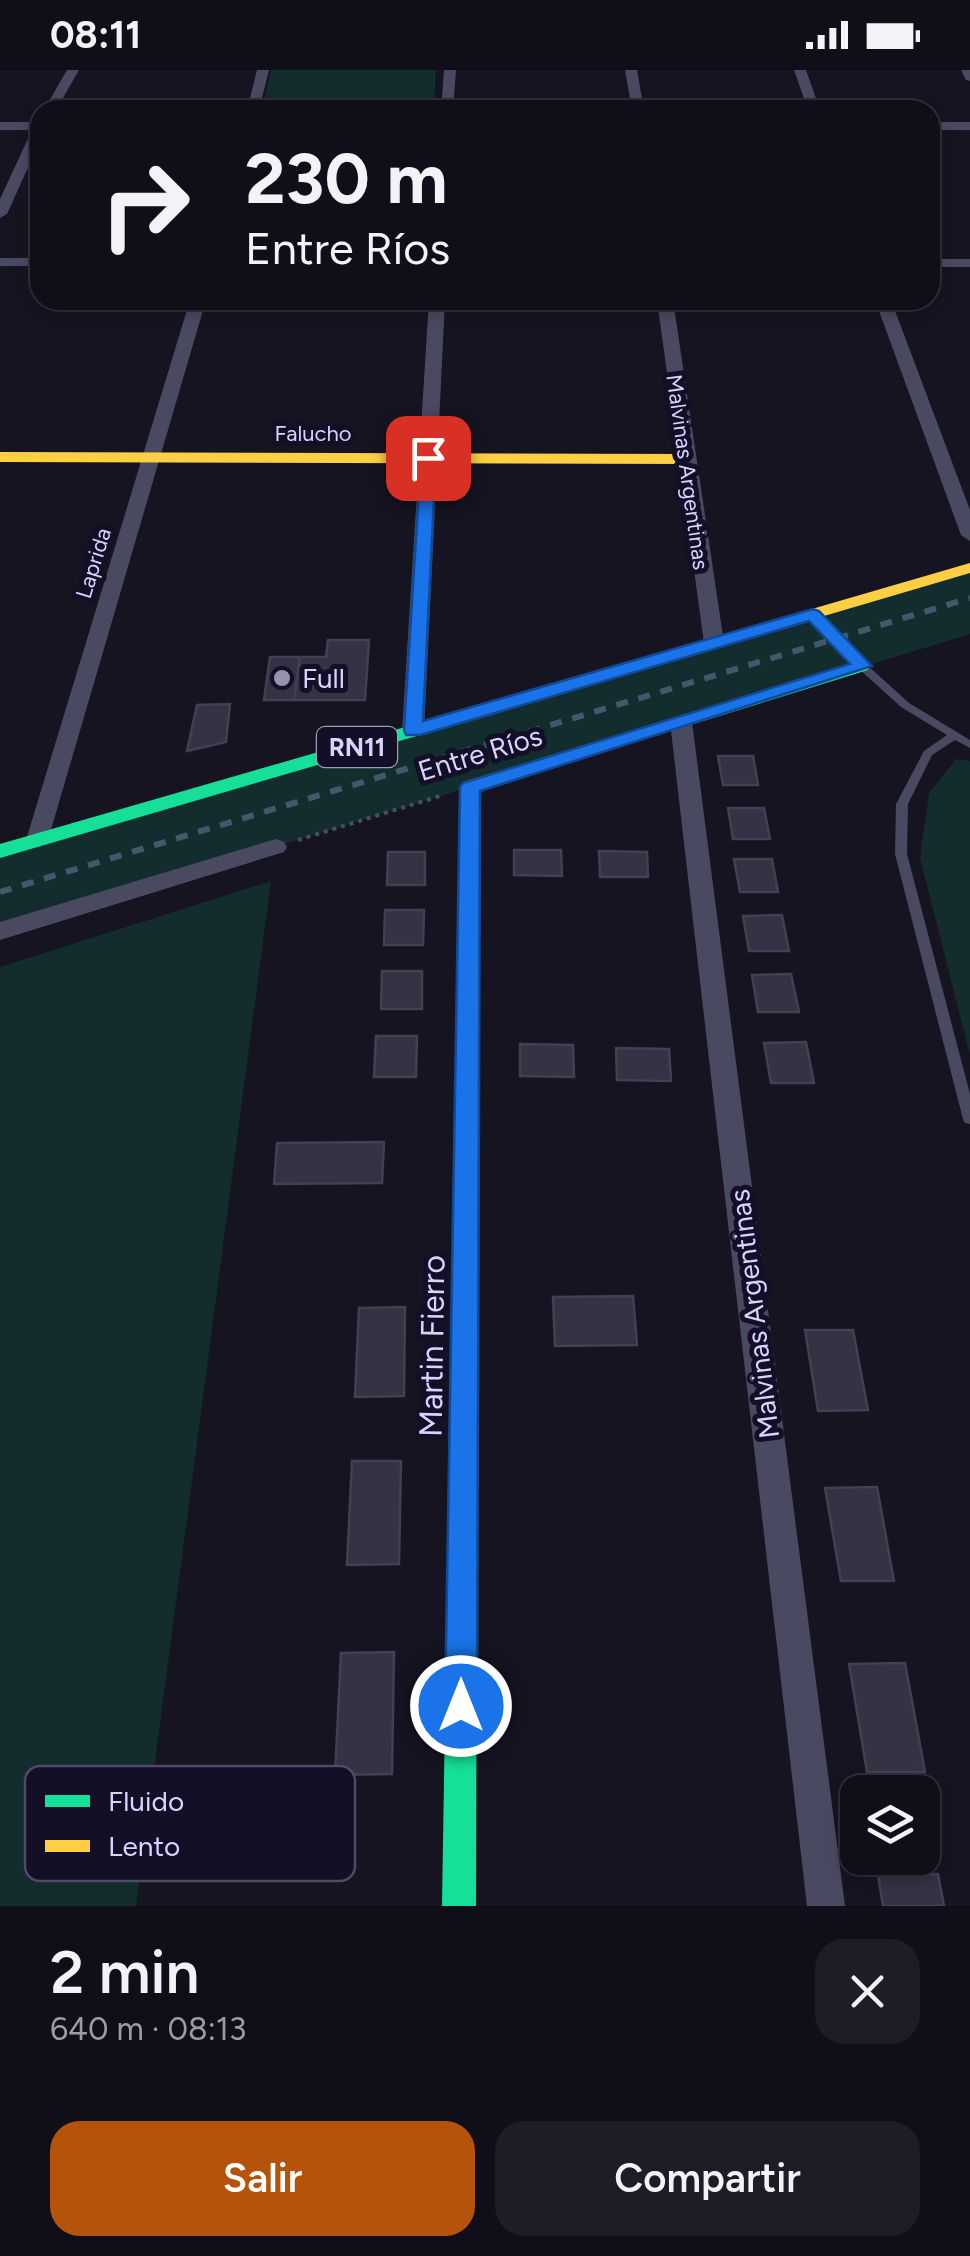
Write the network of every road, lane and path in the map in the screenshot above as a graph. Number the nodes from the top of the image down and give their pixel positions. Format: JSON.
{"nodes":[{"id":1,"x":73,"y":70,"type":"edge"},
{"id":2,"x":262,"y":70,"type":"edge"},
{"id":3,"x":450,"y":70,"type":"edge"},
{"id":4,"x":632,"y":70,"type":"edge"},
{"id":5,"x":800,"y":70,"type":"edge"},
{"id":6,"x":56,"y":100,"type":"edge"},
{"id":7,"x":255,"y":100,"type":"edge"},
{"id":8,"x":448,"y":100,"type":"edge"},
{"id":9,"x":636,"y":100,"type":"edge"},
{"id":10,"x":810,"y":100,"type":"edge"},
{"id":11,"x":0,"y":126,"type":"edge"},
{"id":12,"x":30,"y":126,"type":"edge"},
{"id":13,"x":940,"y":126,"type":"edge"},
{"id":14,"x":970,"y":126,"type":"edge"},
{"id":15,"x":30,"y":148,"type":"edge"},
{"id":16,"x":0,"y":214,"type":"edge"},
{"id":17,"x":0,"y":262,"type":"edge"},
{"id":18,"x":30,"y":262,"type":"edge"},
{"id":19,"x":940,"y":262,"type":"edge"},
{"id":20,"x":970,"y":262,"type":"edge"},
{"id":21,"x":195,"y":310,"type":"edge"},
{"id":22,"x":436,"y":310,"type":"edge"},
{"id":23,"x":666,"y":310,"type":"edge"},
{"id":24,"x":887,"y":310,"type":"edge"},
{"id":25,"x":0,"y":456,"type":"edge"},
{"id":26,"x":151,"y":457,"type":"junction"},
{"id":27,"x":428,"y":458,"type":"junction"},
{"id":28,"x":685,"y":459,"type":"junction"},
{"id":29,"x":970,"y":535,"type":"edge"},
{"id":30,"x":970,"y":568,"type":"edge"},
{"id":31,"x":813,"y":614,"type":"junction"},
{"id":32,"x":714,"y":643,"type":"junction"},
{"id":33,"x":862,"y":666,"type":"junction"},
{"id":34,"x":681,"y":722,"type":"junction"},
{"id":35,"x":413,"y":730,"type":"junction"},
{"id":36,"x":952,"y":737,"type":"junction"},
{"id":37,"x":970,"y":745,"type":"edge"},
{"id":38,"x":470,"y":787,"type":"junction"},
{"id":39,"x":37,"y":840,"type":"junction"},
{"id":40,"x":276,"y":847,"type":"joint"},
{"id":41,"x":0,"y":851,"type":"edge"},
{"id":42,"x":0,"y":931,"type":"edge"},
{"id":43,"x":970,"y":1119,"type":"edge"},
{"id":44,"x":458,"y":1906,"type":"edge"},
{"id":45,"x":826,"y":1906,"type":"edge"}],
"edges":[{"from":1,"to":6,"type":"street"},
{"from":2,"to":7,"type":"street"},
{"from":3,"to":8,"type":"street"},
{"from":4,"to":9,"type":"street"},
{"from":5,"to":10,"type":"street"},
{"from":11,"to":12,"type":"street"},
{"from":13,"to":14,"type":"street"},
{"from":15,"to":16,"type":"street"},
{"from":17,"to":18,"type":"street"},
{"from":19,"to":20,"type":"street"},
{"from":21,"to":26,"type":"street","name":"Laprida"},
{"from":22,"to":27,"type":"street"},
{"from":23,"to":28,"type":"street","name":"Malvinas Argentinas"},
{"from":24,"to":29,"type":"street"},
{"from":25,"to":26,"type":"street","name":"Falucho"},
{"from":26,"to":27,"type":"street","name":"Falucho"},
{"from":26,"to":39,"type":"street","name":"Laprida"},
{"from":27,"to":28,"type":"street","name":"Falucho"},
{"from":27,"to":35,"type":"street"},
{"from":28,"to":32,"type":"street","name":"Malvinas Argentinas"},
{"from":30,"to":31,"type":"street","number":"RN11"},
{"from":31,"to":32,"type":"street","number":"RN11"},
{"from":31,"to":33,"type":"street"},
{"from":32,"to":35,"type":"street","number":"RN11"},
{"from":33,"to":34,"type":"street","name":"Entre Ríos"},
{"from":33,"to":36,"type":"lane"},
{"from":34,"to":38,"type":"street","name":"Entre Ríos"},
{"from":34,"to":45,"type":"street","name":"Malvinas Argentinas"},
{"from":35,"to":39,"type":"street","number":"RN11"},
{"from":36,"to":37,"type":"lane"},
{"from":36,"to":43,"type":"lane"},
{"from":38,"to":40,"type":"path","name":"Entre Ríos"},
{"from":38,"to":44,"type":"street","name":"Martin Fierro"},
{"from":39,"to":41,"type":"street","number":"RN11"},
{"from":40,"to":42,"type":"street"}]}
